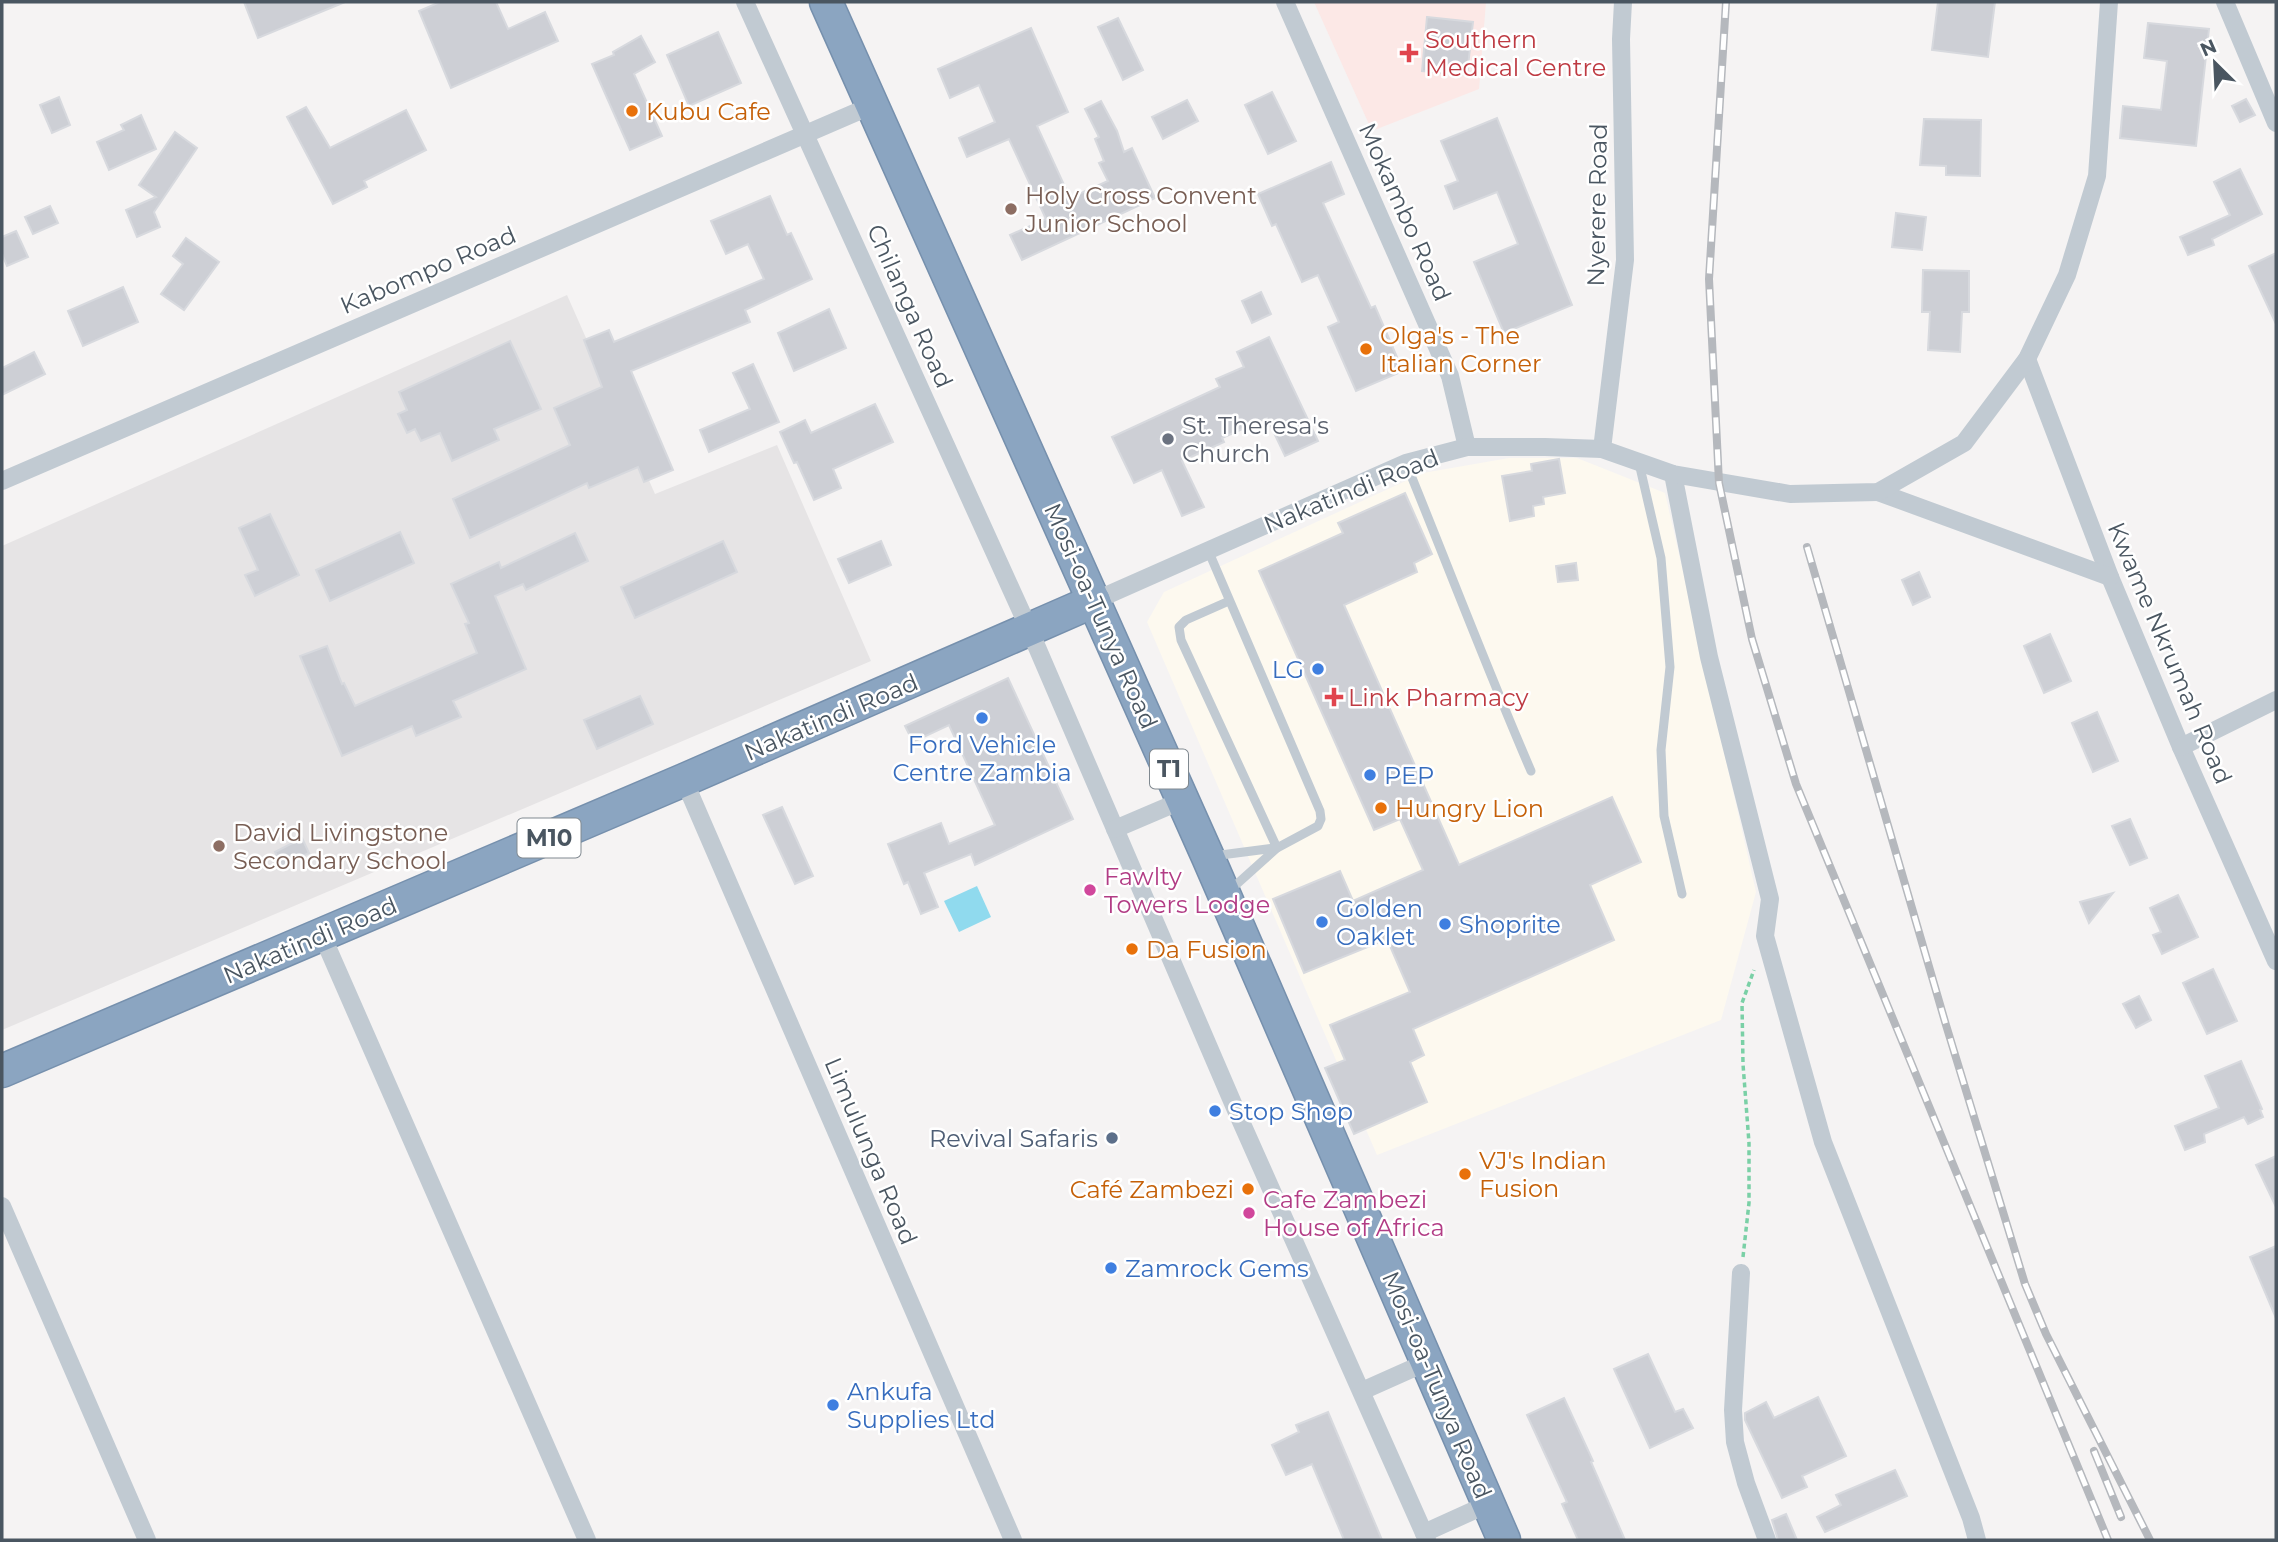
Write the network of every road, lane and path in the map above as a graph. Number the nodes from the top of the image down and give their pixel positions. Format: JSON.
{"nodes":[{"id":1,"x":745,"y":2,"type":"edge"},
{"id":2,"x":825,"y":2,"type":"edge"},
{"id":3,"x":1285,"y":2,"type":"edge"},
{"id":4,"x":1623,"y":2,"type":"edge"},
{"id":5,"x":2109,"y":2,"type":"edge"},
{"id":6,"x":2225,"y":2,"type":"edge"},
{"id":7,"x":873,"y":105,"type":"junction"},
{"id":8,"x":2276,"y":123,"type":"edge"},
{"id":9,"x":804,"y":134,"type":"junction"},
{"id":10,"x":2027,"y":359,"type":"junction"},
{"id":11,"x":1467,"y":447,"type":"junction"},
{"id":12,"x":1602,"y":449,"type":"junction"},
{"id":13,"x":1638,"y":461,"type":"junction"},
{"id":14,"x":1406,"y":463,"type":"junction"},
{"id":15,"x":1673,"y":474,"type":"junction"},
{"id":16,"x":2,"y":481,"type":"edge"},
{"id":17,"x":1878,"y":492,"type":"junction"},
{"id":18,"x":1208,"y":550,"type":"junction"},
{"id":19,"x":2110,"y":577,"type":"junction"},
{"id":20,"x":1094,"y":601,"type":"junction"},
{"id":21,"x":1229,"y":601,"type":"junction"},
{"id":22,"x":1030,"y":631,"type":"junction"},
{"id":23,"x":2276,"y":700,"type":"edge"},
{"id":24,"x":2181,"y":747,"type":"junction"},
{"id":25,"x":1531,"y":771,"type":"dead end"},
{"id":26,"x":684,"y":780,"type":"junction"},
{"id":27,"x":1183,"y":800,"type":"junction"},
{"id":28,"x":1115,"y":829,"type":"junction"},
{"id":29,"x":1277,"y":848,"type":"junction"},
{"id":30,"x":1208,"y":856,"type":"junction"},
{"id":31,"x":1682,"y":894,"type":"dead end"},
{"id":32,"x":1224,"y":895,"type":"junction"},
{"id":33,"x":322,"y":935,"type":"junction"},
{"id":34,"x":1765,"y":936,"type":"junction"},
{"id":35,"x":2276,"y":961,"type":"edge"},
{"id":36,"x":2,"y":1071,"type":"edge"},
{"id":37,"x":2,"y":1206,"type":"edge"},
{"id":38,"x":1741,"y":1273,"type":"joint"},
{"id":39,"x":1427,"y":1362,"type":"junction"},
{"id":40,"x":1362,"y":1391,"type":"junction"},
{"id":41,"x":1488,"y":1504,"type":"junction"},
{"id":42,"x":1426,"y":1537,"type":"edge"},
{"id":43,"x":147,"y":1540,"type":"edge"},
{"id":44,"x":587,"y":1540,"type":"edge"},
{"id":45,"x":1013,"y":1540,"type":"edge"},
{"id":46,"x":1504,"y":1540,"type":"edge"},
{"id":47,"x":1767,"y":1540,"type":"edge"},
{"id":48,"x":1977,"y":1540,"type":"edge"}],
"edges":[{"from":1,"to":9,"type":"street","name":"Chilanga Road"},
{"from":2,"to":7,"type":"highway","name":"Mosi-oa-Tunya Road","number":"T1"},
{"from":3,"to":11,"type":"street","name":"Mokambo Road"},
{"from":4,"to":12,"type":"street","name":"Nyerere Road"},
{"from":5,"to":10,"type":"street"},
{"from":6,"to":8,"type":"street"},
{"from":7,"to":9,"type":"street","name":"Kabompo Road"},
{"from":7,"to":20,"type":"highway","name":"Mosi-oa-Tunya Road","number":"T1"},
{"from":9,"to":16,"type":"street","name":"Kabompo Road"},
{"from":9,"to":22,"type":"street","name":"Chilanga Road"},
{"from":10,"to":17,"type":"street"},
{"from":10,"to":19,"type":"street","name":"Kwame Nkrumah Road"},
{"from":11,"to":12,"type":"street","name":"Nakatindi Road"},
{"from":11,"to":14,"type":"street","name":"Nakatindi Road"},
{"from":12,"to":13,"type":"street","name":"Nakatindi Road"},
{"from":13,"to":15,"type":"street","name":"Nakatindi Road"},
{"from":13,"to":31,"type":"lane"},
{"from":14,"to":18,"type":"street","name":"Nakatindi Road"},
{"from":14,"to":25,"type":"lane"},
{"from":15,"to":17,"type":"street","name":"Nakatindi Road"},
{"from":15,"to":34,"type":"street"},
{"from":17,"to":19,"type":"street"},
{"from":18,"to":20,"type":"street","name":"Nakatindi Road"},
{"from":18,"to":21,"type":"lane"},
{"from":19,"to":24,"type":"street","name":"Kwame Nkrumah Road"},
{"from":20,"to":22,"type":"highway","name":"Nakatindi Road","number":"M10"},
{"from":20,"to":27,"type":"highway","name":"Mosi-oa-Tunya Road","number":"T1"},
{"from":21,"to":29,"type":"lane"},
{"from":21,"to":29,"type":"lane"},
{"from":22,"to":26,"type":"highway","name":"Nakatindi Road","number":"M10"},
{"from":22,"to":28,"type":"street","name":"Chilanga Road"},
{"from":23,"to":24,"type":"street"},
{"from":24,"to":35,"type":"street","name":"Kwame Nkrumah Road"},
{"from":26,"to":33,"type":"highway","name":"Nakatindi Road","number":"M10"},
{"from":26,"to":45,"type":"street","name":"Limulunga Road"},
{"from":27,"to":28,"type":"street"},
{"from":27,"to":30,"type":"highway","name":"Mosi-oa-Tunya Road","number":"T1"},
{"from":28,"to":40,"type":"street","name":"Chilanga Road"},
{"from":29,"to":30,"type":"lane"},
{"from":29,"to":32,"type":"lane"},
{"from":30,"to":32,"type":"highway","name":"Mosi-oa-Tunya Road","number":"T1"},
{"from":32,"to":39,"type":"highway","name":"Mosi-oa-Tunya Road","number":"T1"},
{"from":33,"to":36,"type":"highway","name":"Nakatindi Road","number":"M10"},
{"from":33,"to":44,"type":"street"},
{"from":34,"to":38,"type":"path"},
{"from":34,"to":48,"type":"street"},
{"from":37,"to":43,"type":"street"},
{"from":38,"to":47,"type":"street"},
{"from":39,"to":40,"type":"street"},
{"from":39,"to":41,"type":"highway","name":"Mosi-oa-Tunya Road","number":"T1"},
{"from":40,"to":42,"type":"street","name":"Chilanga Road"},
{"from":41,"to":42,"type":"street"},
{"from":41,"to":46,"type":"highway","name":"Mosi-oa-Tunya Road","number":"T1"}]}
